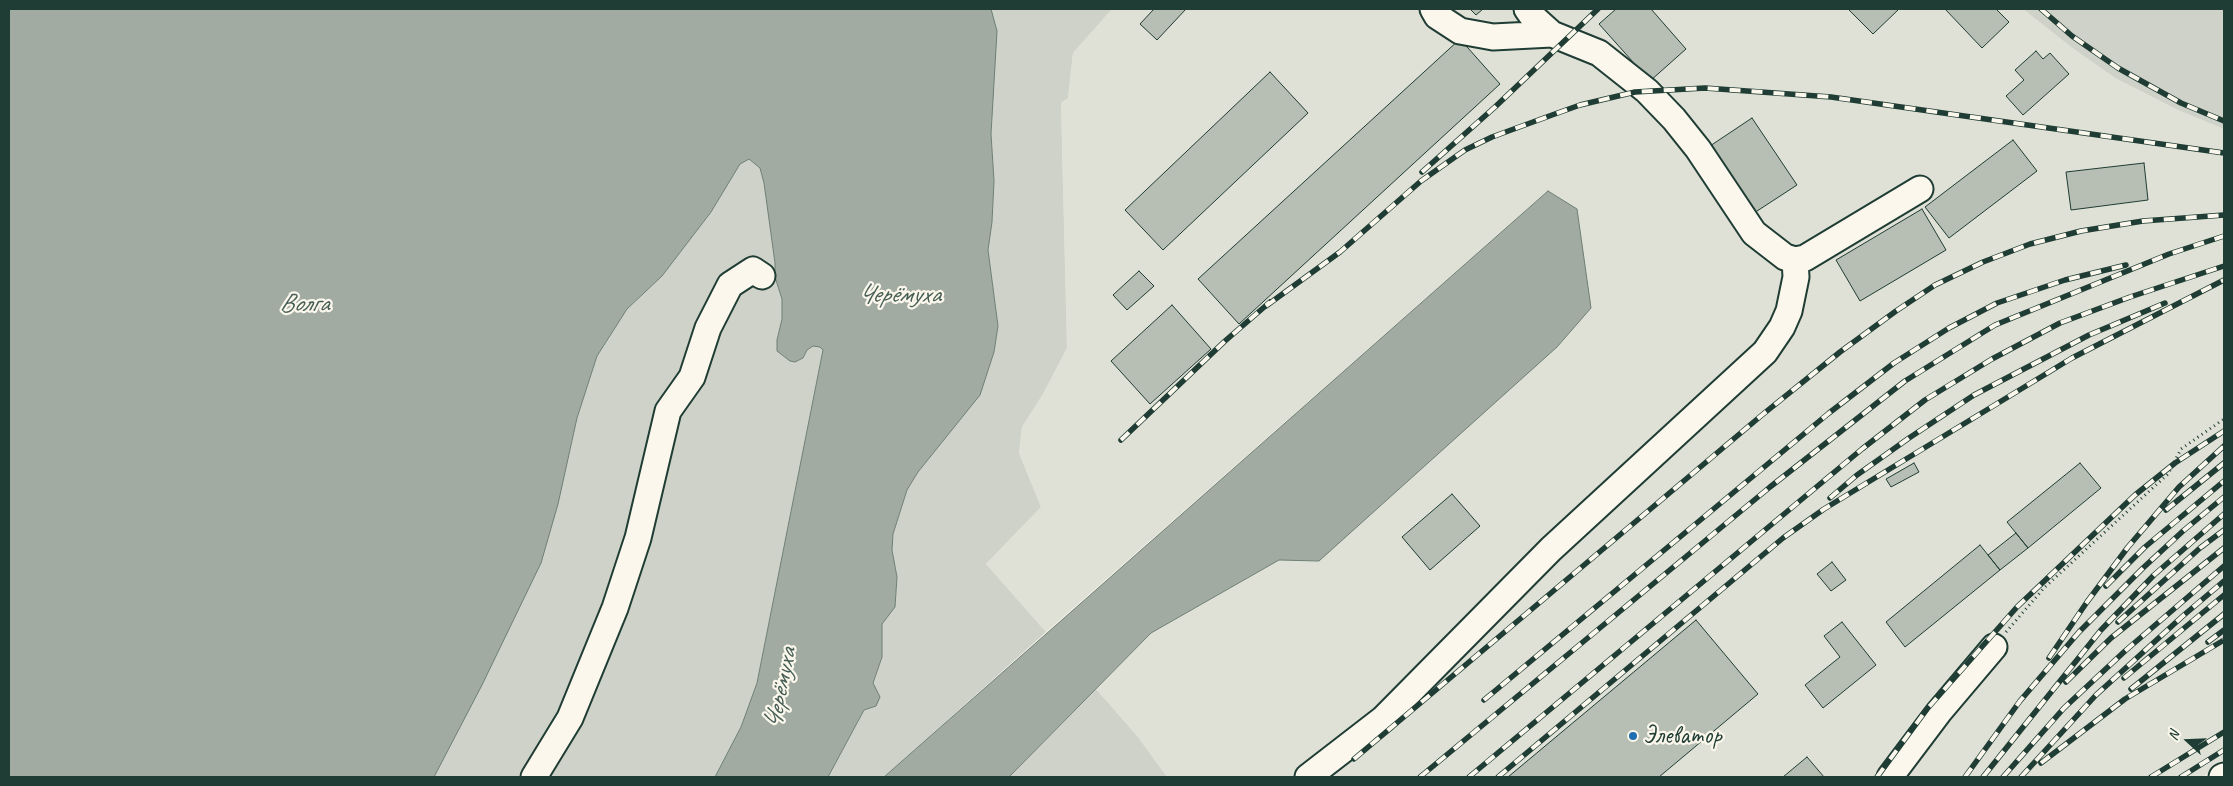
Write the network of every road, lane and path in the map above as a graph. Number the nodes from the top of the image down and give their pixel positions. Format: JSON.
{"nodes":[{"id":1,"x":1433,"y":9,"type":"edge"},
{"id":2,"x":1527,"y":9,"type":"edge"},
{"id":3,"x":1552,"y":34,"type":"junction"},
{"id":4,"x":1920,"y":189,"type":"dead end"},
{"id":5,"x":1795,"y":260,"type":"junction"},
{"id":6,"x":762,"y":276,"type":"dead end"},
{"id":7,"x":2224,"y":419,"type":"edge"},
{"id":8,"x":1994,"y":646,"type":"joint"},
{"id":9,"x":534,"y":777,"type":"edge"},
{"id":10,"x":1308,"y":777,"type":"edge"},
{"id":11,"x":1890,"y":777,"type":"edge"}],
"edges":[{"from":1,"to":3,"type":"street"},
{"from":2,"to":3,"type":"street"},
{"from":3,"to":5,"type":"street"},
{"from":4,"to":5,"type":"street"},
{"from":5,"to":10,"type":"street"},
{"from":6,"to":9,"type":"street"},
{"from":7,"to":8,"type":"path"},
{"from":8,"to":11,"type":"street"}]}
